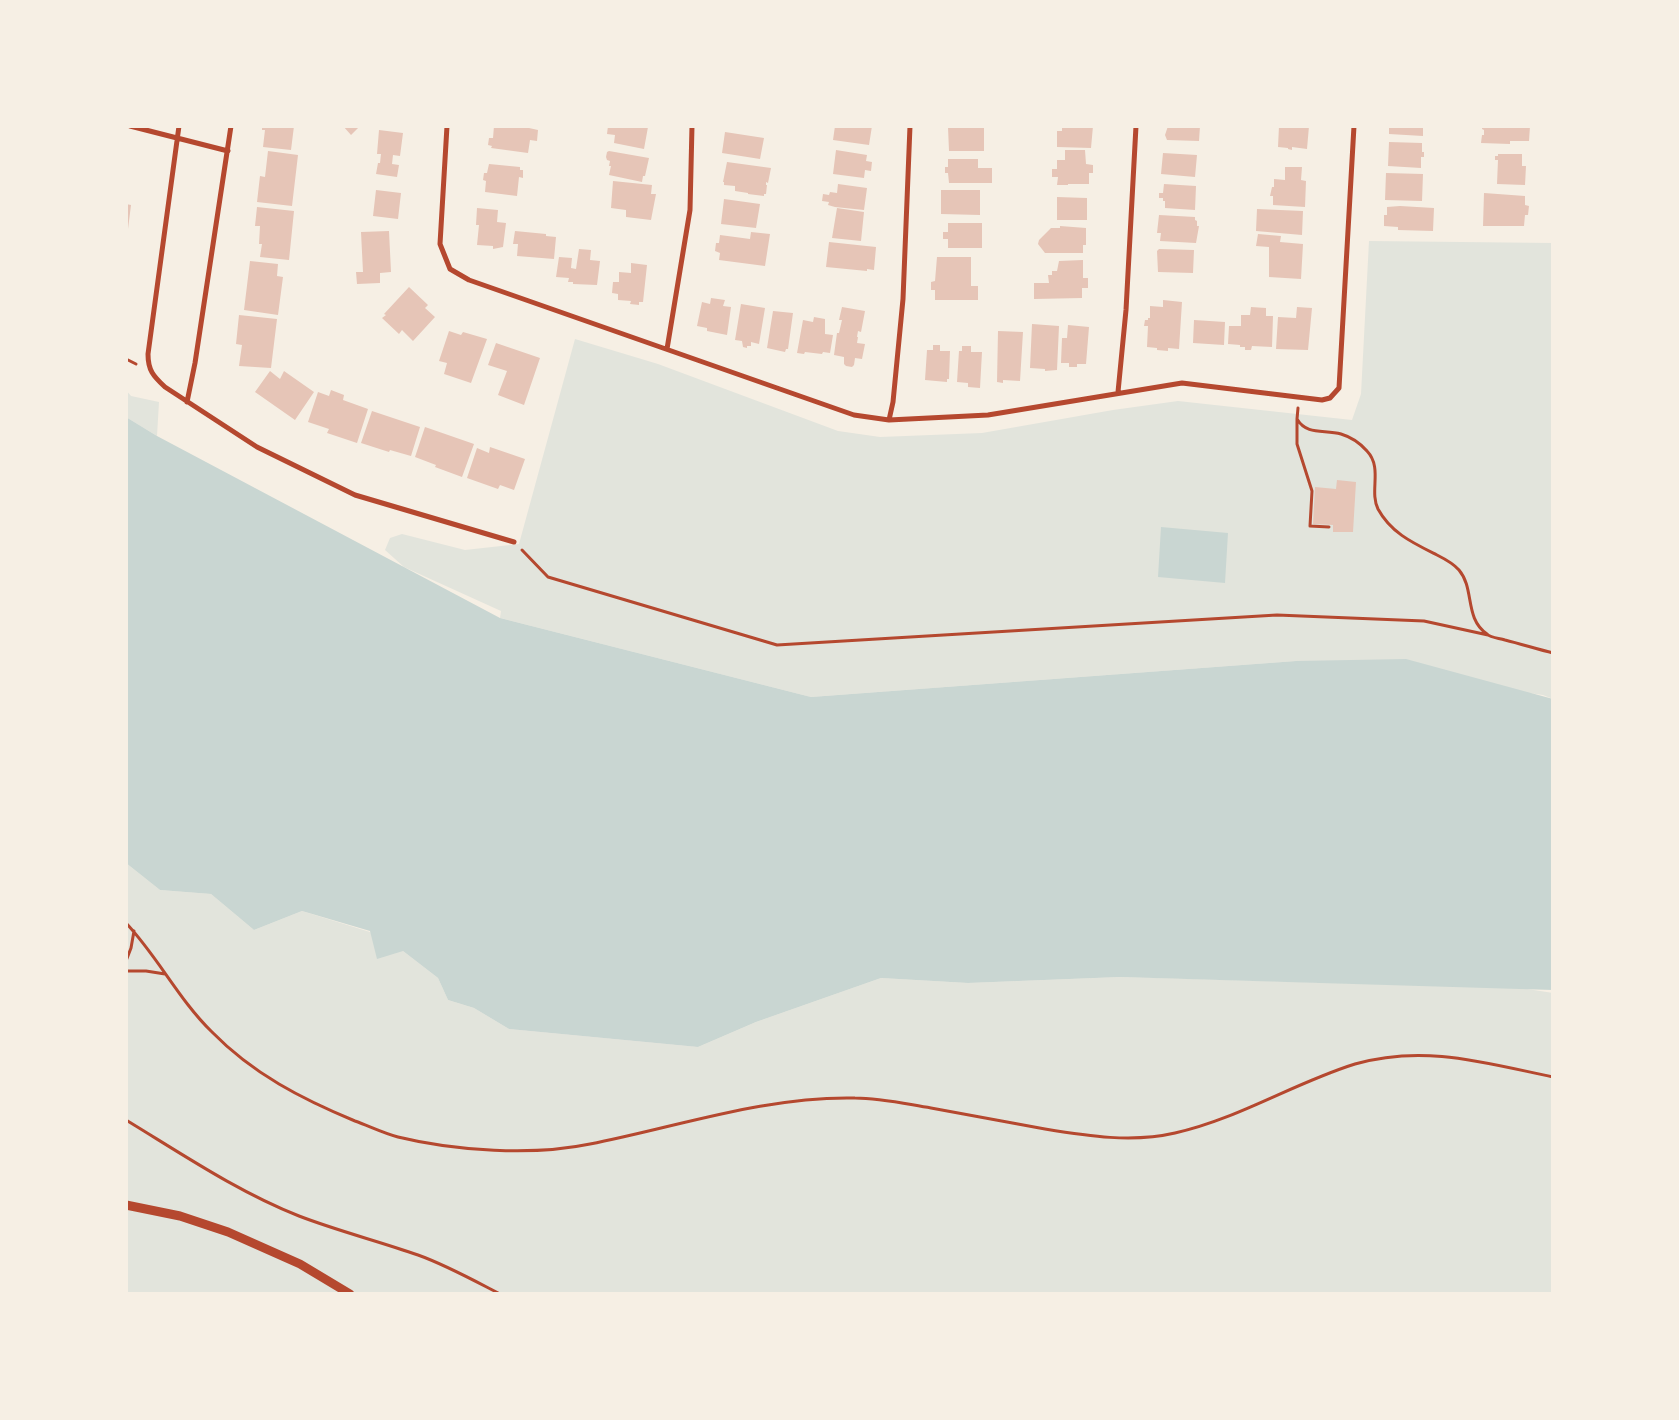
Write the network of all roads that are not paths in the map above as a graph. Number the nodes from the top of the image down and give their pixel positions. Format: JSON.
{"nodes":[{"id":1,"x":130,"y":126,"type":"edge"},
{"id":2,"x":178,"y":126,"type":"edge"},
{"id":3,"x":231,"y":126,"type":"edge"},
{"id":4,"x":447,"y":126,"type":"edge"},
{"id":5,"x":692,"y":126,"type":"edge"},
{"id":6,"x":910,"y":126,"type":"edge"},
{"id":7,"x":1136,"y":126,"type":"edge"},
{"id":8,"x":1354,"y":126,"type":"edge"},
{"id":9,"x":177,"y":137,"type":"junction"},
{"id":10,"x":228,"y":150,"type":"junction"},
{"id":11,"x":667,"y":348,"type":"junction"},
{"id":12,"x":1118,"y":392,"type":"junction"},
{"id":13,"x":187,"y":402,"type":"junction"},
{"id":14,"x":889,"y":420,"type":"junction"},
{"id":15,"x":514,"y":542,"type":"road end"},
{"id":16,"x":126,"y":1205,"type":"edge"},
{"id":17,"x":350,"y":1294,"type":"edge"}],
"edges":[{"from":1,"to":9,"type":"street"},
{"from":2,"to":9,"type":"street"},
{"from":3,"to":10,"type":"street"},
{"from":4,"to":11,"type":"street"},
{"from":5,"to":11,"type":"street"},
{"from":6,"to":14,"type":"street"},
{"from":7,"to":12,"type":"street"},
{"from":8,"to":12,"type":"street"},
{"from":9,"to":10,"type":"street"},
{"from":9,"to":13,"type":"street"},
{"from":10,"to":13,"type":"street"},
{"from":11,"to":14,"type":"street"},
{"from":12,"to":14,"type":"street"},
{"from":13,"to":15,"type":"street"},
{"from":16,"to":17,"type":"street"}]}
